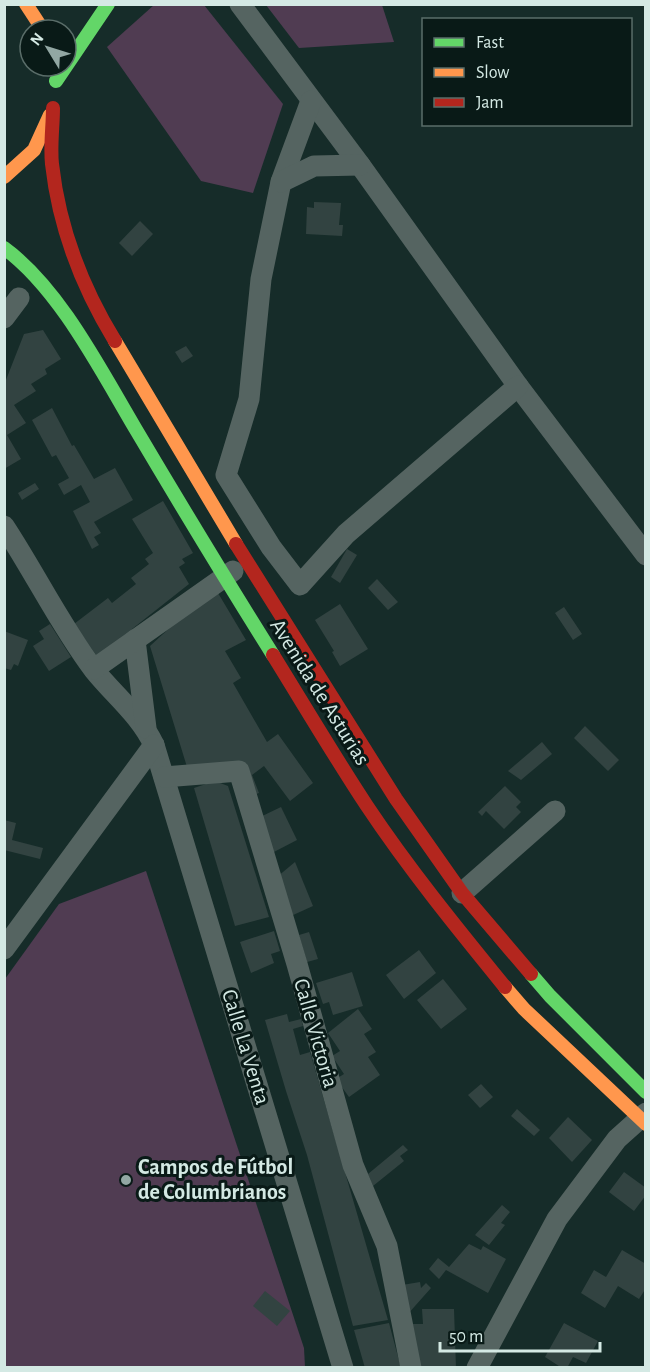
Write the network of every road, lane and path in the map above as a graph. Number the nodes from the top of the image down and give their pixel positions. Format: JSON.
{"nodes":[{"id":1,"x":26,"y":4,"type":"edge"},
{"id":2,"x":108,"y":4,"type":"edge"},
{"id":3,"x":240,"y":4,"type":"edge"},
{"id":4,"x":35,"y":18,"type":"edge"},
{"id":5,"x":56,"y":81,"type":"joint"},
{"id":6,"x":311,"y":101,"type":"junction"},
{"id":7,"x":53,"y":108,"type":"junction"},
{"id":8,"x":360,"y":165,"type":"junction"},
{"id":9,"x":4,"y":177,"type":"edge"},
{"id":10,"x":281,"y":182,"type":"junction"},
{"id":11,"x":4,"y":248,"type":"edge"},
{"id":12,"x":19,"y":298,"type":"dead end"},
{"id":13,"x":4,"y":318,"type":"edge"},
{"id":14,"x":518,"y":386,"type":"junction"},
{"id":15,"x":4,"y":526,"type":"edge"},
{"id":16,"x":271,"y":547,"type":"junction"},
{"id":17,"x":645,"y":555,"type":"edge"},
{"id":18,"x":245,"y":558,"type":"junction"},
{"id":19,"x":224,"y":577,"type":"junction"},
{"id":20,"x":135,"y":640,"type":"junction"},
{"id":21,"x":94,"y":669,"type":"junction"},
{"id":22,"x":150,"y":736,"type":"junction"},
{"id":23,"x":164,"y":777,"type":"junction"},
{"id":24,"x":555,"y":811,"type":"dead end"},
{"id":25,"x":462,"y":893,"type":"junction"},
{"id":26,"x":4,"y":949,"type":"edge"},
{"id":27,"x":645,"y":1092,"type":"edge"},
{"id":28,"x":643,"y":1118,"type":"edge"},
{"id":29,"x":343,"y":1368,"type":"edge"},
{"id":30,"x":411,"y":1368,"type":"edge"},
{"id":31,"x":477,"y":1368,"type":"edge"}],
"edges":[{"from":1,"to":4,"type":"main road"},
{"from":2,"to":5,"type":"main road"},
{"from":3,"to":6,"type":"street"},
{"from":5,"to":7,"type":"main road"},
{"from":6,"to":8,"type":"street"},
{"from":6,"to":10,"type":"street"},
{"from":7,"to":9,"type":"main road"},
{"from":7,"to":18,"type":"main road","name":"Avenida de Asturias"},
{"from":8,"to":10,"type":"street"},
{"from":8,"to":14,"type":"street"},
{"from":10,"to":16,"type":"street"},
{"from":11,"to":19,"type":"main road","name":"Avenida de Asturias"},
{"from":12,"to":13,"type":"street"},
{"from":14,"to":16,"type":"street"},
{"from":14,"to":17,"type":"street"},
{"from":15,"to":21,"type":"street","name":"Calle La Venta"},
{"from":16,"to":18,"type":"street"},
{"from":18,"to":19,"type":"street"},
{"from":18,"to":25,"type":"main road","name":"Avenida de Asturias"},
{"from":19,"to":20,"type":"street"},
{"from":19,"to":28,"type":"main road","name":"Avenida de Asturias"},
{"from":20,"to":21,"type":"street"},
{"from":20,"to":22,"type":"street","name":"Calle La Venta"},
{"from":21,"to":22,"type":"street","name":"Calle La Venta"},
{"from":22,"to":23,"type":"street","name":"Calle La Venta"},
{"from":22,"to":26,"type":"street"},
{"from":23,"to":29,"type":"street","name":"Calle La Venta"},
{"from":23,"to":30,"type":"street","name":"Calle Victoria"},
{"from":24,"to":25,"type":"street"},
{"from":25,"to":27,"type":"main road","name":"Avenida de Asturias"},
{"from":28,"to":31,"type":"street"}]}
